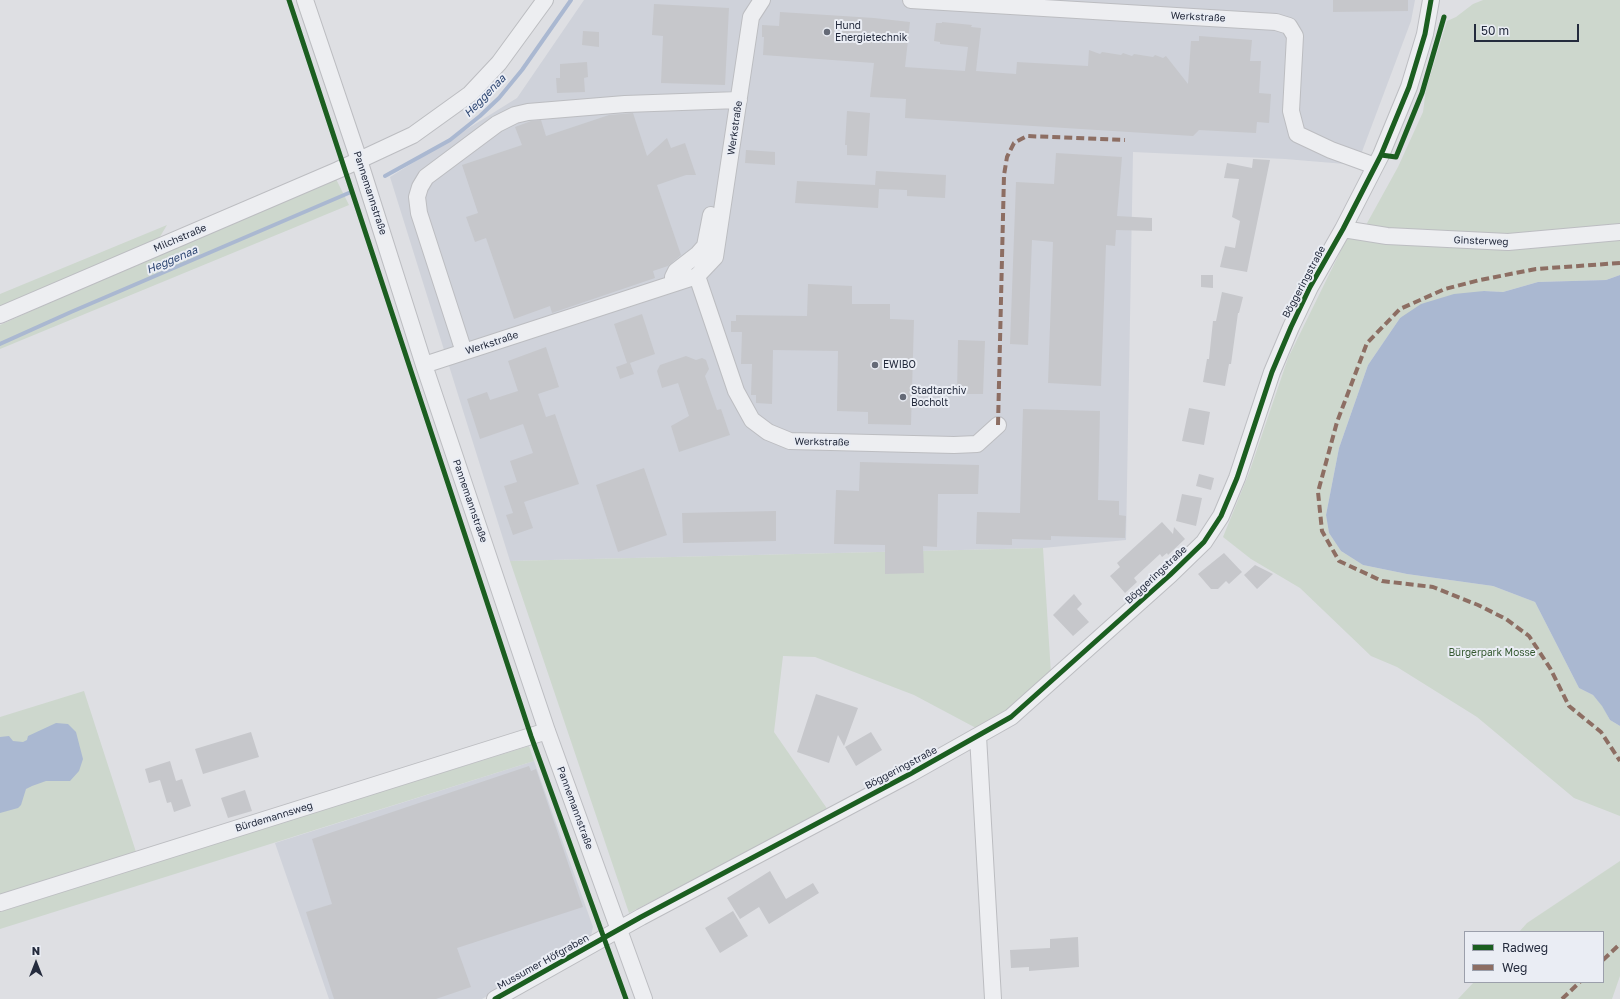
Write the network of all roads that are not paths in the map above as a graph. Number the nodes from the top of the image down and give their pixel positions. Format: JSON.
{"nodes":[{"id":1,"x":305,"y":0,"type":"edge"},
{"id":2,"x":545,"y":0,"type":"edge"},
{"id":3,"x":762,"y":0,"type":"edge"},
{"id":4,"x":911,"y":0,"type":"edge"},
{"id":5,"x":1431,"y":0,"type":"edge"},
{"id":6,"x":733,"y":100,"type":"junction"},
{"id":7,"x":359,"y":160,"type":"junction"},
{"id":8,"x":1375,"y":166,"type":"junction"},
{"id":9,"x":1343,"y":229,"type":"junction"},
{"id":10,"x":1620,"y":232,"type":"edge"},
{"id":11,"x":696,"y":276,"type":"junction"},
{"id":12,"x":674,"y":283,"type":"junction"},
{"id":13,"x":0,"y":315,"type":"edge"},
{"id":14,"x":464,"y":352,"type":"junction"},
{"id":15,"x":424,"y":365,"type":"junction"},
{"id":16,"x":998,"y":425,"type":"dead end"},
{"id":17,"x":547,"y":731,"type":"junction"},
{"id":18,"x":978,"y":736,"type":"junction"},
{"id":19,"x":0,"y":903,"type":"edge"},
{"id":20,"x":620,"y":929,"type":"junction"},
{"id":21,"x":496,"y":999,"type":"edge"},
{"id":22,"x":644,"y":999,"type":"edge"},
{"id":23,"x":993,"y":999,"type":"edge"}],
"edges":[{"from":1,"to":7,"type":"street","name":"Pannemannstraße"},
{"from":2,"to":7,"type":"street","name":"Milchstraße"},
{"from":3,"to":6,"type":"street","name":"Werkstraße"},
{"from":4,"to":8,"type":"street","name":"Werkstraße"},
{"from":5,"to":8,"type":"street","name":"Böggeringstraße"},
{"from":6,"to":11,"type":"street","name":"Werkstraße"},
{"from":6,"to":12,"type":"street"},
{"from":6,"to":14,"type":"street"},
{"from":7,"to":13,"type":"street","name":"Milchstraße"},
{"from":7,"to":15,"type":"street","name":"Pannemannstraße"},
{"from":8,"to":9,"type":"street","name":"Böggeringstraße"},
{"from":9,"to":10,"type":"street","name":"Ginsterweg"},
{"from":9,"to":18,"type":"street","name":"Böggeringstraße"},
{"from":11,"to":12,"type":"street","name":"Werkstraße"},
{"from":11,"to":16,"type":"street","name":"Werkstraße"},
{"from":12,"to":14,"type":"street","name":"Werkstraße"},
{"from":14,"to":15,"type":"street","name":"Werkstraße"},
{"from":15,"to":17,"type":"street","name":"Pannemannstraße"},
{"from":17,"to":19,"type":"street","name":"Bürdemannsweg"},
{"from":17,"to":20,"type":"street","name":"Pannemannstraße"},
{"from":18,"to":20,"type":"street","name":"Böggeringstraße"},
{"from":18,"to":23,"type":"street"},
{"from":20,"to":21,"type":"street","name":"Mussumer Höfgraben"},
{"from":20,"to":22,"type":"street","name":"Pannemannstraße"}]}
